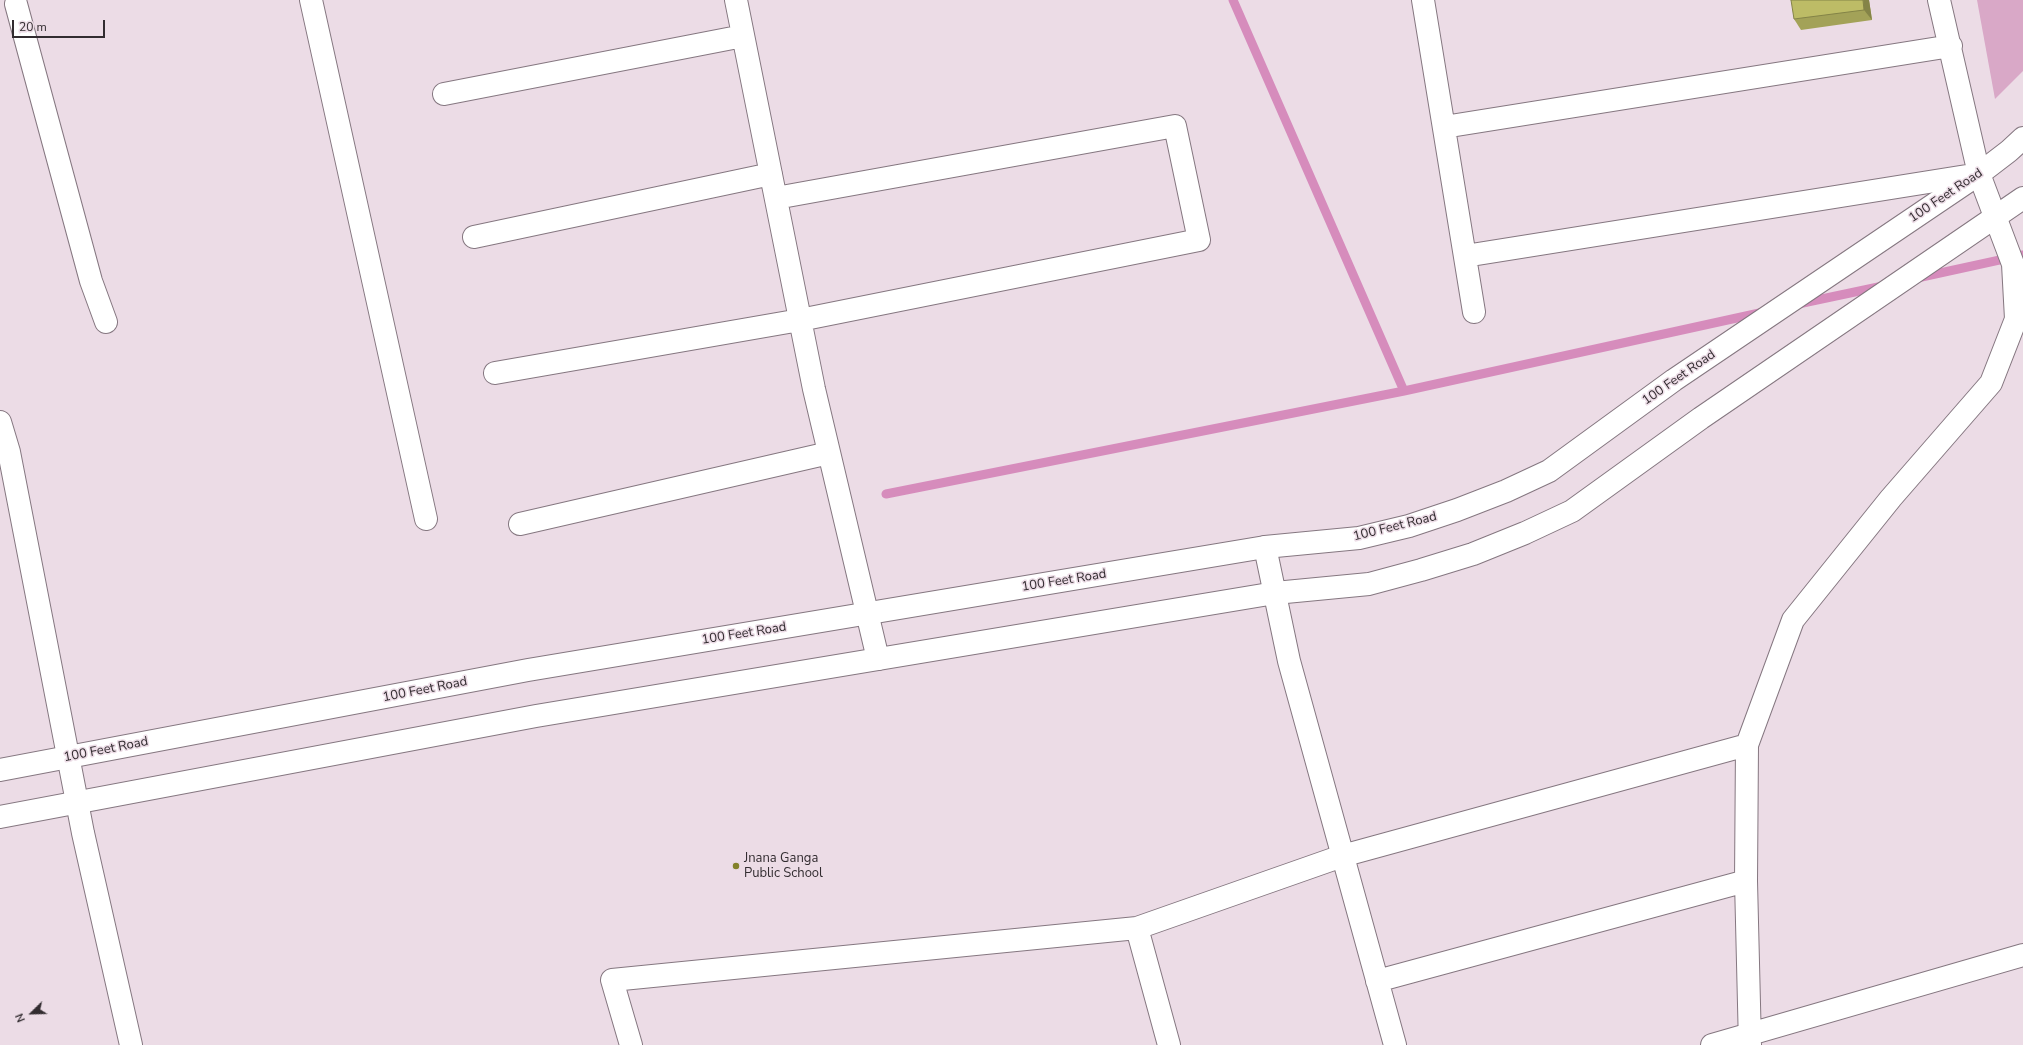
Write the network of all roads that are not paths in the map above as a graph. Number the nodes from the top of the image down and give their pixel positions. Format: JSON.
{"nodes":[{"id":1,"x":310,"y":0,"type":"edge"},
{"id":2,"x":736,"y":0,"type":"edge"},
{"id":3,"x":1423,"y":0,"type":"edge"},
{"id":4,"x":1939,"y":0,"type":"edge"},
{"id":5,"x":16,"y":4,"type":"edge"},
{"id":6,"x":743,"y":36,"type":"junction"},
{"id":7,"x":1950,"y":46,"type":"junction"},
{"id":8,"x":444,"y":94,"type":"dead end"},
{"id":9,"x":1444,"y":127,"type":"junction"},
{"id":10,"x":2023,"y":138,"type":"edge"},
{"id":11,"x":771,"y":174,"type":"junction"},
{"id":12,"x":1979,"y":174,"type":"junction"},
{"id":13,"x":776,"y":198,"type":"junction"},
{"id":14,"x":2023,"y":198,"type":"edge"},
{"id":15,"x":1995,"y":217,"type":"junction"},
{"id":16,"x":474,"y":237,"type":"dead end"},
{"id":17,"x":1465,"y":256,"type":"junction"},
{"id":18,"x":1474,"y":312,"type":"dead end"},
{"id":19,"x":800,"y":320,"type":"junction"},
{"id":20,"x":106,"y":322,"type":"dead end"},
{"id":21,"x":495,"y":373,"type":"dead end"},
{"id":22,"x":0,"y":422,"type":"edge"},
{"id":23,"x":829,"y":453,"type":"junction"},
{"id":24,"x":426,"y":519,"type":"dead end"},
{"id":25,"x":520,"y":524,"type":"dead end"},
{"id":26,"x":1265,"y":547,"type":"junction"},
{"id":27,"x":1275,"y":593,"type":"junction"},
{"id":28,"x":868,"y":614,"type":"junction"},
{"id":29,"x":878,"y":659,"type":"junction"},
{"id":30,"x":1747,"y":745,"type":"junction"},
{"id":31,"x":68,"y":757,"type":"junction"},
{"id":32,"x":0,"y":770,"type":"edge"},
{"id":33,"x":77,"y":802,"type":"junction"},
{"id":34,"x":0,"y":817,"type":"edge"},
{"id":35,"x":1342,"y":856,"type":"junction"},
{"id":36,"x":1746,"y":881,"type":"junction"},
{"id":37,"x":1137,"y":928,"type":"junction"},
{"id":38,"x":2023,"y":954,"type":"edge"},
{"id":39,"x":1377,"y":980,"type":"junction"},
{"id":40,"x":1750,"y":1040,"type":"edge"},
{"id":41,"x":131,"y":1045,"type":"edge"},
{"id":42,"x":631,"y":1045,"type":"edge"},
{"id":43,"x":1169,"y":1045,"type":"edge"},
{"id":44,"x":1395,"y":1045,"type":"edge"},
{"id":45,"x":1712,"y":1045,"type":"edge"}],
"edges":[{"from":1,"to":24,"type":"street"},
{"from":2,"to":6,"type":"street"},
{"from":3,"to":9,"type":"street"},
{"from":4,"to":7,"type":"street"},
{"from":5,"to":20,"type":"street"},
{"from":6,"to":8,"type":"street"},
{"from":6,"to":11,"type":"street"},
{"from":7,"to":9,"type":"street"},
{"from":7,"to":12,"type":"street"},
{"from":9,"to":17,"type":"street"},
{"from":10,"to":12,"type":"street","name":"100 Feet Road"},
{"from":11,"to":13,"type":"street"},
{"from":11,"to":16,"type":"street"},
{"from":12,"to":15,"type":"street"},
{"from":12,"to":17,"type":"street"},
{"from":12,"to":26,"type":"street","name":"100 Feet Road"},
{"from":13,"to":19,"type":"street"},
{"from":13,"to":19,"type":"street"},
{"from":14,"to":15,"type":"street"},
{"from":15,"to":27,"type":"street"},
{"from":15,"to":30,"type":"street"},
{"from":17,"to":18,"type":"street"},
{"from":19,"to":21,"type":"street"},
{"from":19,"to":23,"type":"street"},
{"from":22,"to":31,"type":"street"},
{"from":23,"to":25,"type":"street"},
{"from":23,"to":28,"type":"street"},
{"from":26,"to":27,"type":"street"},
{"from":26,"to":28,"type":"street","name":"100 Feet Road"},
{"from":27,"to":29,"type":"street"},
{"from":27,"to":35,"type":"street"},
{"from":28,"to":29,"type":"street"},
{"from":28,"to":31,"type":"street","name":"100 Feet Road"},
{"from":29,"to":33,"type":"street"},
{"from":30,"to":35,"type":"street"},
{"from":30,"to":36,"type":"street"},
{"from":31,"to":32,"type":"street","name":"100 Feet Road"},
{"from":31,"to":33,"type":"street"},
{"from":33,"to":34,"type":"street"},
{"from":33,"to":41,"type":"street"},
{"from":35,"to":37,"type":"street"},
{"from":35,"to":39,"type":"street"},
{"from":36,"to":39,"type":"street"},
{"from":36,"to":40,"type":"street"},
{"from":37,"to":42,"type":"street"},
{"from":37,"to":43,"type":"street"},
{"from":38,"to":40,"type":"street"},
{"from":39,"to":44,"type":"street"},
{"from":40,"to":45,"type":"street"}]}
